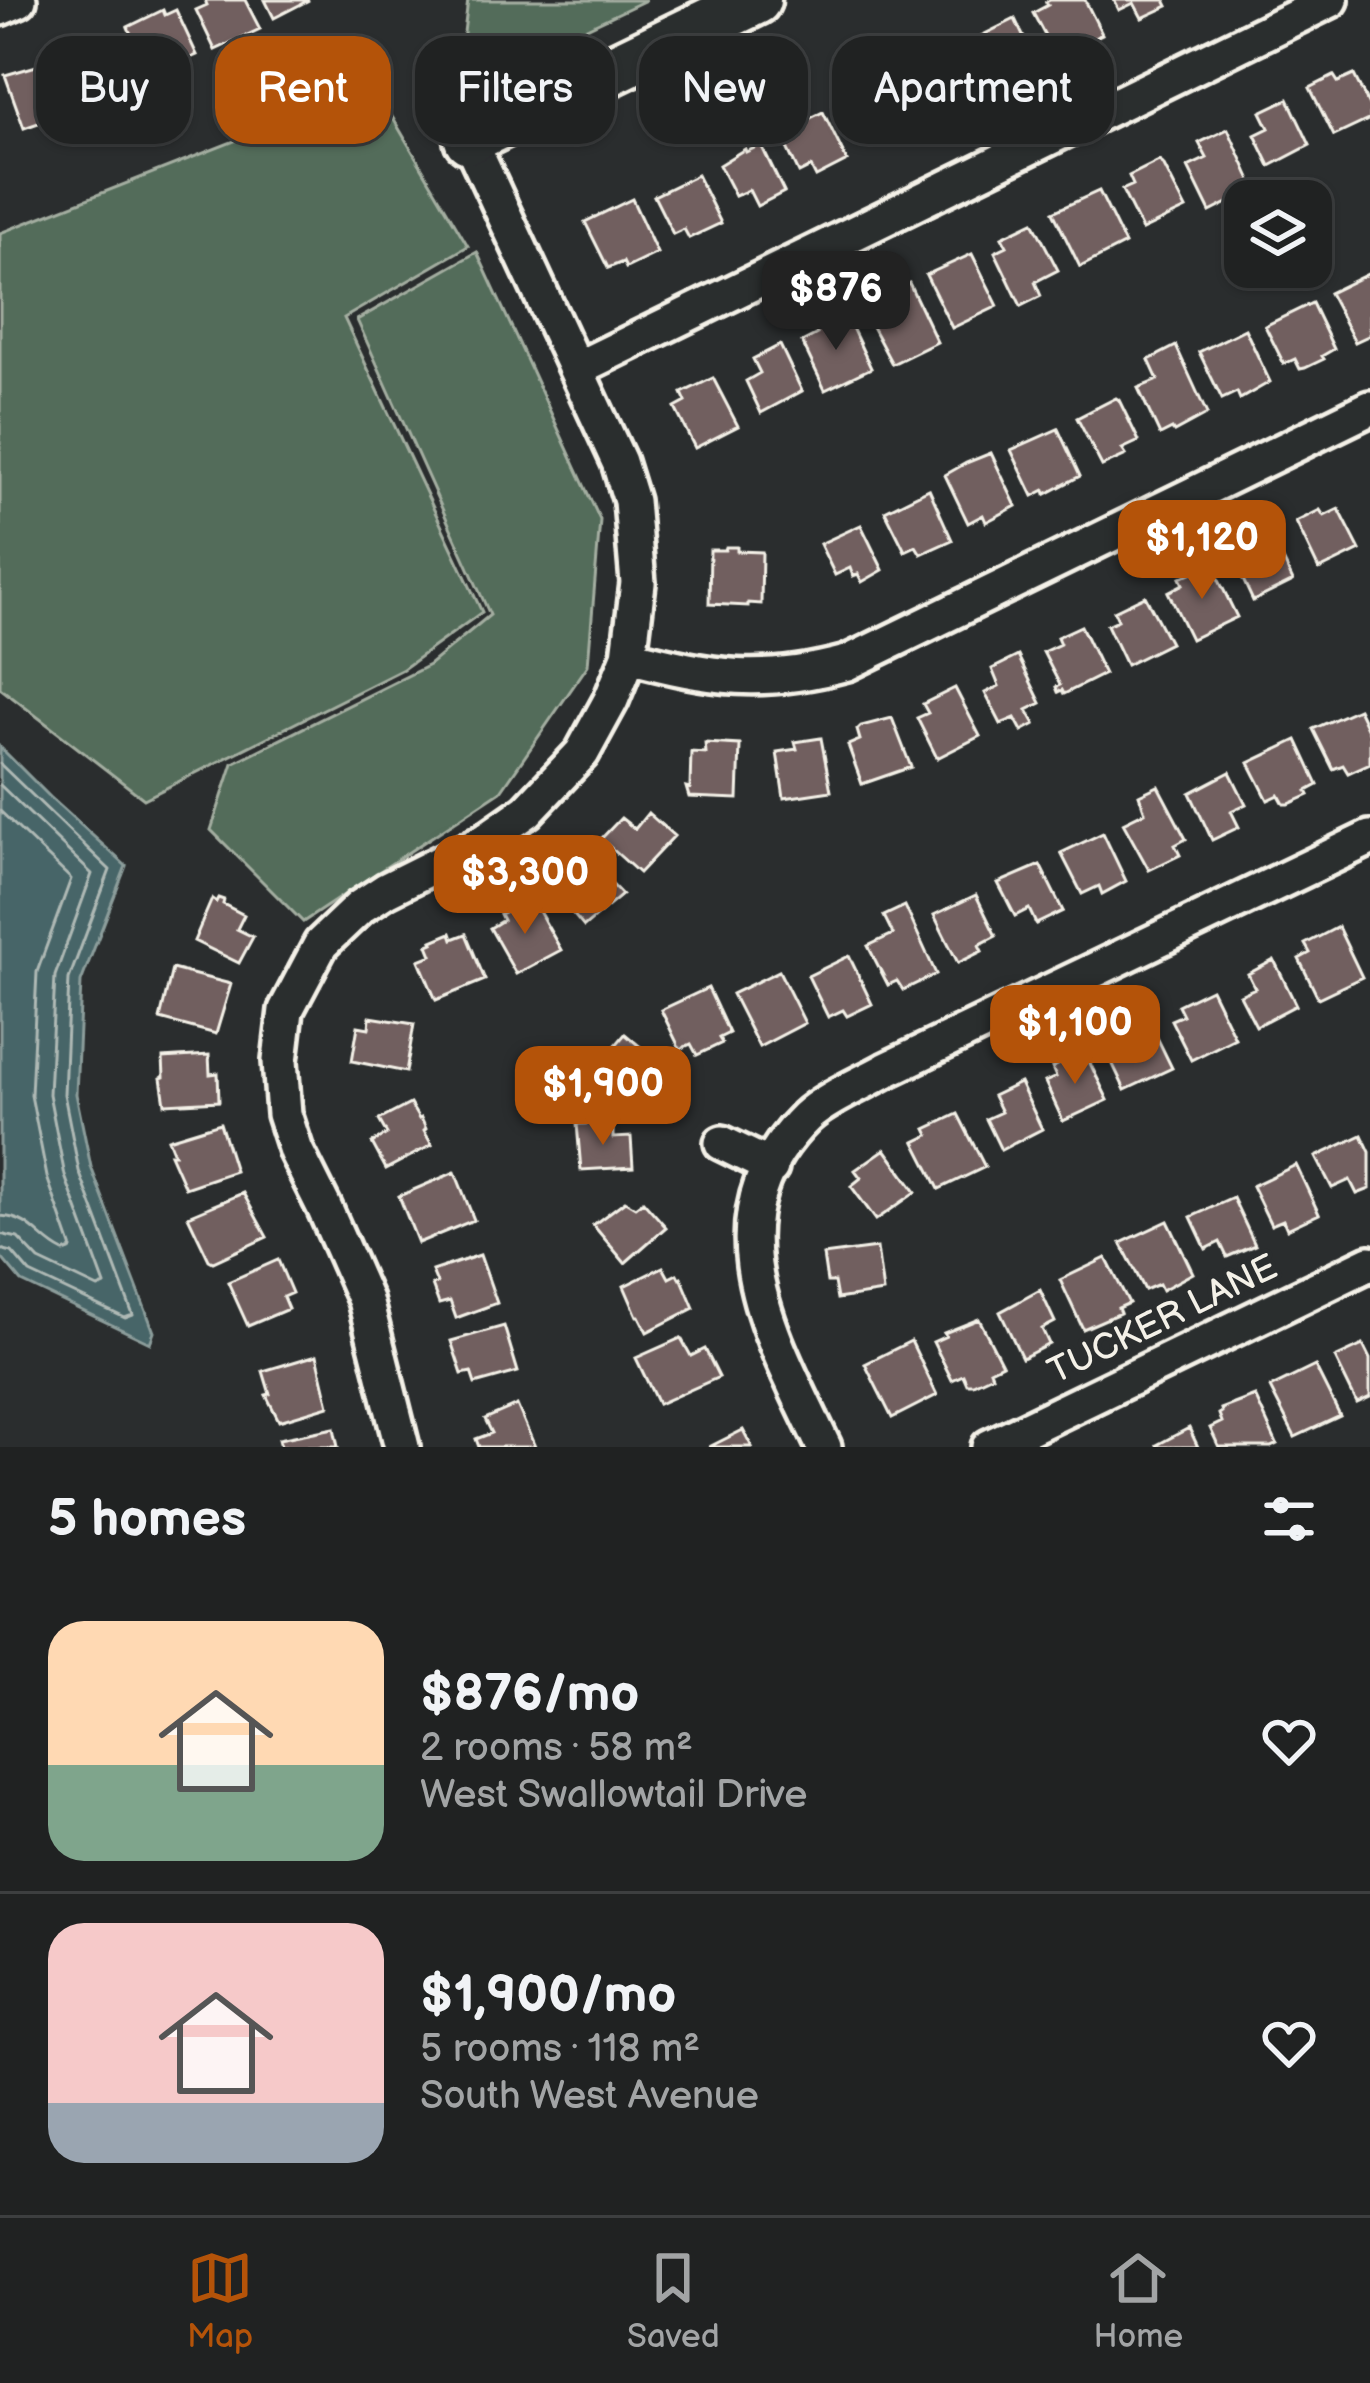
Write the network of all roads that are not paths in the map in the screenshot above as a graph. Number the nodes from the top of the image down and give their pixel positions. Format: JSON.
{"nodes":[{"id":1,"x":20,"y":0,"type":"edge"},
{"id":2,"x":757,"y":0,"type":"edge"},
{"id":3,"x":1331,"y":0,"type":"edge"},
{"id":4,"x":0,"y":8,"type":"edge"},
{"id":5,"x":615,"y":69,"type":"edge"},
{"id":6,"x":472,"y":144,"type":"edge"},
{"id":7,"x":576,"y":369,"type":"junction"},
{"id":8,"x":1370,"y":408,"type":"edge"},
{"id":9,"x":629,"y":656,"type":"junction"},
{"id":10,"x":1370,"y":838,"type":"edge"},
{"id":11,"x":722,"y":1143,"type":"dead end"},
{"id":12,"x":771,"y":1167,"type":"junction"},
{"id":13,"x":1370,"y":1263,"type":"edge"},
{"id":14,"x":402,"y":1447,"type":"edge"},
{"id":15,"x":824,"y":1447,"type":"edge"},
{"id":16,"x":989,"y":1447,"type":"edge"}],
"edges":[{"from":1,"to":4,"type":"street"},
{"from":2,"to":5,"type":"street"},
{"from":3,"to":7,"type":"street"},
{"from":6,"to":7,"type":"street"},
{"from":7,"to":9,"type":"street"},
{"from":8,"to":9,"type":"street"},
{"from":9,"to":14,"type":"street"},
{"from":10,"to":12,"type":"street"},
{"from":11,"to":12,"type":"street"},
{"from":12,"to":15,"type":"street"},
{"from":13,"to":16,"type":"street","name":"TUCKER LANE"}]}
